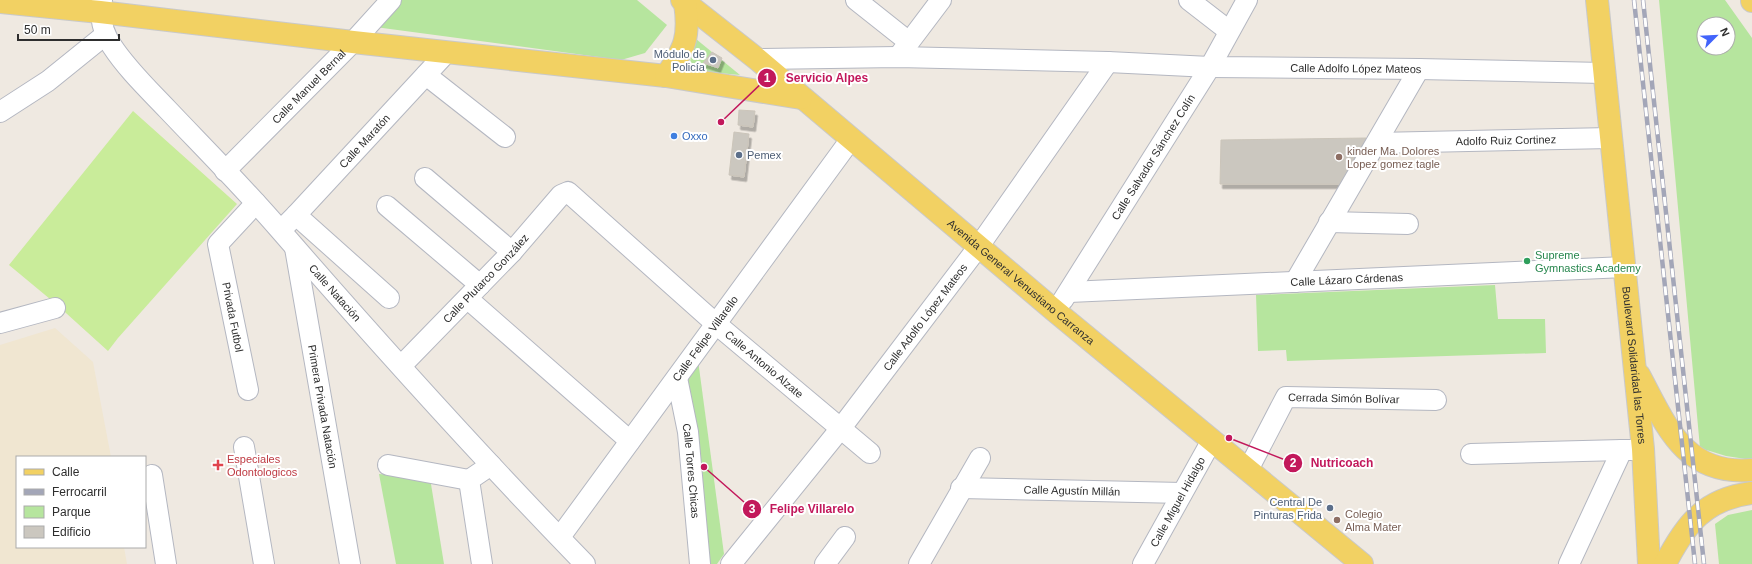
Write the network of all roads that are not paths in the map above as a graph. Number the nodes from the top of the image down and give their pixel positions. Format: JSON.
{"nodes":[{"id":1,"x":391,"y":0,"type":"edge"},
{"id":2,"x":856,"y":0,"type":"edge"},
{"id":3,"x":941,"y":0,"type":"edge"},
{"id":4,"x":1189,"y":0,"type":"edge"},
{"id":5,"x":1247,"y":0,"type":"edge"},
{"id":6,"x":1597,"y":0,"type":"edge"},
{"id":7,"x":684,"y":1,"type":"edge"},
{"id":8,"x":0,"y":2,"type":"edge"},
{"id":9,"x":101,"y":6,"type":"edge"},
{"id":10,"x":1229,"y":31,"type":"junction"},
{"id":11,"x":105,"y":35,"type":"junction"},
{"id":12,"x":353,"y":42,"type":"junction"},
{"id":13,"x":904,"y":50,"type":"junction"},
{"id":14,"x":446,"y":52,"type":"junction"},
{"id":15,"x":757,"y":59,"type":"junction"},
{"id":16,"x":1108,"y":62,"type":"junction"},
{"id":17,"x":1210,"y":67,"type":"junction"},
{"id":18,"x":1419,"y":69,"type":"junction"},
{"id":19,"x":1603,"y":73,"type":"junction"},
{"id":20,"x":426,"y":75,"type":"junction"},
{"id":21,"x":666,"y":76,"type":"junction"},
{"id":22,"x":801,"y":98,"type":"junction"},
{"id":23,"x":0,"y":112,"type":"edge"},
{"id":24,"x":505,"y":137,"type":"dead end"},
{"id":25,"x":1611,"y":138,"type":"junction"},
{"id":26,"x":851,"y":139,"type":"junction"},
{"id":27,"x":1377,"y":143,"type":"junction"},
{"id":28,"x":225,"y":171,"type":"junction"},
{"id":29,"x":425,"y":178,"type":"dead end"},
{"id":30,"x":571,"y":193,"type":"joint"},
{"id":31,"x":256,"y":203,"type":"junction"},
{"id":32,"x":387,"y":206,"type":"dead end"},
{"id":33,"x":296,"y":215,"type":"junction"},
{"id":34,"x":1330,"y":222,"type":"junction"},
{"id":35,"x":1408,"y":224,"type":"dead end"},
{"id":36,"x":281,"y":230,"type":"junction"},
{"id":37,"x":979,"y":246,"type":"junction"},
{"id":38,"x":296,"y":248,"type":"junction"},
{"id":39,"x":512,"y":252,"type":"junction"},
{"id":40,"x":1625,"y":267,"type":"junction"},
{"id":41,"x":1295,"y":282,"type":"junction"},
{"id":42,"x":474,"y":292,"type":"junction"},
{"id":43,"x":1069,"y":292,"type":"junction"},
{"id":44,"x":389,"y":298,"type":"dead end"},
{"id":45,"x":55,"y":308,"type":"dead end"},
{"id":46,"x":1055,"y":311,"type":"junction"},
{"id":47,"x":0,"y":323,"type":"edge"},
{"id":48,"x":715,"y":323,"type":"junction"},
{"id":49,"x":1634,"y":365,"type":"junction"},
{"id":50,"x":401,"y":366,"type":"junction"},
{"id":51,"x":677,"y":378,"type":"junction"},
{"id":52,"x":248,"y":390,"type":"dead end"},
{"id":53,"x":1436,"y":400,"type":"dead end"},
{"id":54,"x":841,"y":428,"type":"junction"},
{"id":55,"x":1212,"y":440,"type":"junction"},
{"id":56,"x":630,"y":441,"type":"junction"},
{"id":57,"x":244,"y":447,"type":"dead end"},
{"id":58,"x":1643,"y":449,"type":"junction"},
{"id":59,"x":1622,"y":450,"type":"junction"},
{"id":60,"x":870,"y":453,"type":"dead end"},
{"id":61,"x":1471,"y":454,"type":"dead end"},
{"id":62,"x":980,"y":458,"type":"dead end"},
{"id":63,"x":388,"y":465,"type":"dead end"},
{"id":64,"x":491,"y":465,"type":"junction"},
{"id":65,"x":1248,"y":470,"type":"junction"},
{"id":66,"x":1752,"y":470,"type":"edge"},
{"id":67,"x":152,"y":475,"type":"dead end"},
{"id":68,"x":469,"y":480,"type":"junction"},
{"id":69,"x":961,"y":488,"type":"junction"},
{"id":70,"x":1182,"y":493,"type":"junction"},
{"id":71,"x":1752,"y":494,"type":"edge"},
{"id":72,"x":845,"y":537,"type":"dead end"},
{"id":73,"x":563,"y":549,"type":"edge"},
{"id":74,"x":166,"y":564,"type":"edge"},
{"id":75,"x":264,"y":564,"type":"edge"},
{"id":76,"x":350,"y":564,"type":"edge"},
{"id":77,"x":482,"y":564,"type":"edge"},
{"id":78,"x":585,"y":564,"type":"edge"},
{"id":79,"x":700,"y":564,"type":"edge"},
{"id":80,"x":731,"y":564,"type":"edge"},
{"id":81,"x":825,"y":564,"type":"edge"},
{"id":82,"x":919,"y":564,"type":"edge"},
{"id":83,"x":1143,"y":564,"type":"edge"},
{"id":84,"x":1362,"y":564,"type":"edge"},
{"id":85,"x":1569,"y":564,"type":"edge"},
{"id":86,"x":1649,"y":564,"type":"edge"},
{"id":87,"x":1665,"y":564,"type":"edge"}],
"edges":[{"from":1,"to":12,"type":"street","name":"Calle Manuel Bernal"},
{"from":2,"to":13,"type":"street"},
{"from":3,"to":13,"type":"street"},
{"from":4,"to":10,"type":"street"},
{"from":5,"to":10,"type":"street","name":"Calle Salvador Sánchez Colín"},
{"from":6,"to":19,"type":"main road","name":"Boulevard Solidaridad las Torres"},
{"from":7,"to":15,"type":"main road","name":"Avenida General Venustiano Carranza"},
{"from":7,"to":21,"type":"main road"},
{"from":8,"to":9,"type":"main road"},
{"from":9,"to":11,"type":"street","name":"Calle Natación"},
{"from":9,"to":12,"type":"main road"},
{"from":10,"to":17,"type":"street","name":"Calle Salvador Sánchez Colín"},
{"from":11,"to":23,"type":"street"},
{"from":11,"to":28,"type":"street","name":"Calle Natación"},
{"from":12,"to":14,"type":"main road"},
{"from":12,"to":28,"type":"street","name":"Calle Manuel Bernal"},
{"from":13,"to":15,"type":"street","name":"Calle Adolfo López Mateos"},
{"from":13,"to":16,"type":"street","name":"Calle Adolfo López Mateos"},
{"from":14,"to":20,"type":"street","name":"Calle Maratón"},
{"from":14,"to":21,"type":"main road"},
{"from":15,"to":22,"type":"main road","name":"Avenida General Venustiano Carranza"},
{"from":16,"to":17,"type":"street","name":"Calle Adolfo López Mateos"},
{"from":16,"to":37,"type":"street","name":"Calle Adolfo López Mateos"},
{"from":17,"to":18,"type":"street","name":"Calle Adolfo López Mateos"},
{"from":17,"to":43,"type":"street","name":"Calle Salvador Sánchez Colín"},
{"from":18,"to":19,"type":"street","name":"Calle Adolfo López Mateos"},
{"from":18,"to":27,"type":"street"},
{"from":19,"to":25,"type":"main road","name":"Boulevard Solidaridad las Torres"},
{"from":20,"to":24,"type":"street"},
{"from":20,"to":33,"type":"street","name":"Calle Maratón"},
{"from":21,"to":22,"type":"main road"},
{"from":22,"to":26,"type":"main road","name":"Avenida General Venustiano Carranza"},
{"from":25,"to":27,"type":"street","name":"Adolfo Ruiz Cortinez"},
{"from":25,"to":40,"type":"main road","name":"Boulevard Solidaridad las Torres"},
{"from":26,"to":37,"type":"main road","name":"Avenida General Venustiano Carranza"},
{"from":26,"to":48,"type":"street","name":"Calle Felipe Villarello"},
{"from":27,"to":34,"type":"street"},
{"from":28,"to":31,"type":"street","name":"Calle Natación"},
{"from":29,"to":39,"type":"street"},
{"from":30,"to":39,"type":"street","name":"Calle Plutarco González"},
{"from":30,"to":48,"type":"street","name":"Calle Antonio Alzate"},
{"from":31,"to":36,"type":"street","name":"Calle Natación"},
{"from":31,"to":52,"type":"street","name":"Privada Futbol"},
{"from":32,"to":42,"type":"street"},
{"from":33,"to":36,"type":"street","name":"Calle Maratón"},
{"from":33,"to":44,"type":"street"},
{"from":34,"to":35,"type":"street"},
{"from":34,"to":41,"type":"street"},
{"from":36,"to":38,"type":"street","name":"Calle Natación"},
{"from":37,"to":46,"type":"main road","name":"Avenida General Venustiano Carranza"},
{"from":37,"to":54,"type":"street","name":"Calle Adolfo López Mateos"},
{"from":38,"to":50,"type":"street","name":"Calle Natación"},
{"from":38,"to":76,"type":"street","name":"Primera Privada Natación"},
{"from":39,"to":42,"type":"street","name":"Calle Plutarco González"},
{"from":40,"to":41,"type":"street","name":"Calle Lázaro Cárdenas"},
{"from":40,"to":49,"type":"main road","name":"Boulevard Solidaridad las Torres"},
{"from":41,"to":43,"type":"street","name":"Calle Lázaro Cárdenas"},
{"from":42,"to":50,"type":"street","name":"Calle Plutarco González"},
{"from":42,"to":56,"type":"street"},
{"from":43,"to":46,"type":"street","name":"Calle Salvador Sánchez Colín"},
{"from":45,"to":47,"type":"street"},
{"from":46,"to":55,"type":"main road","name":"Avenida General Venustiano Carranza"},
{"from":48,"to":51,"type":"street","name":"Calle Felipe Villarello"},
{"from":48,"to":54,"type":"street","name":"Calle Antonio Alzate"},
{"from":49,"to":58,"type":"main road","name":"Boulevard Solidaridad las Torres"},
{"from":49,"to":66,"type":"main road"},
{"from":50,"to":64,"type":"street","name":"Calle Natación"},
{"from":51,"to":56,"type":"street","name":"Calle Felipe Villarello"},
{"from":51,"to":79,"type":"street","name":"Calle Torres Chicas"},
{"from":53,"to":65,"type":"street","name":"Cerrada Simón Bolívar"},
{"from":54,"to":60,"type":"street","name":"Calle Antonio Alzate"},
{"from":54,"to":80,"type":"street","name":"Calle Adolfo López Mateos"},
{"from":55,"to":65,"type":"main road","name":"Avenida General Venustiano Carranza"},
{"from":55,"to":70,"type":"street","name":"Calle Miguel Hidalgo"},
{"from":56,"to":73,"type":"street","name":"Calle Felipe Villarello"},
{"from":57,"to":75,"type":"street"},
{"from":58,"to":59,"type":"street"},
{"from":58,"to":86,"type":"main road","name":"Boulevard Solidaridad las Torres"},
{"from":59,"to":61,"type":"street"},
{"from":59,"to":85,"type":"street"},
{"from":62,"to":69,"type":"street"},
{"from":63,"to":68,"type":"street"},
{"from":64,"to":68,"type":"street"},
{"from":64,"to":73,"type":"street","name":"Calle Natación"},
{"from":65,"to":84,"type":"main road","name":"Avenida General Venustiano Carranza"},
{"from":67,"to":74,"type":"street"},
{"from":68,"to":77,"type":"street"},
{"from":69,"to":70,"type":"street","name":"Calle Agustín Millán"},
{"from":69,"to":82,"type":"street"},
{"from":70,"to":83,"type":"street","name":"Calle Miguel Hidalgo"},
{"from":71,"to":87,"type":"main road"},
{"from":72,"to":81,"type":"street"},
{"from":73,"to":78,"type":"street","name":"Calle Natación"}]}
